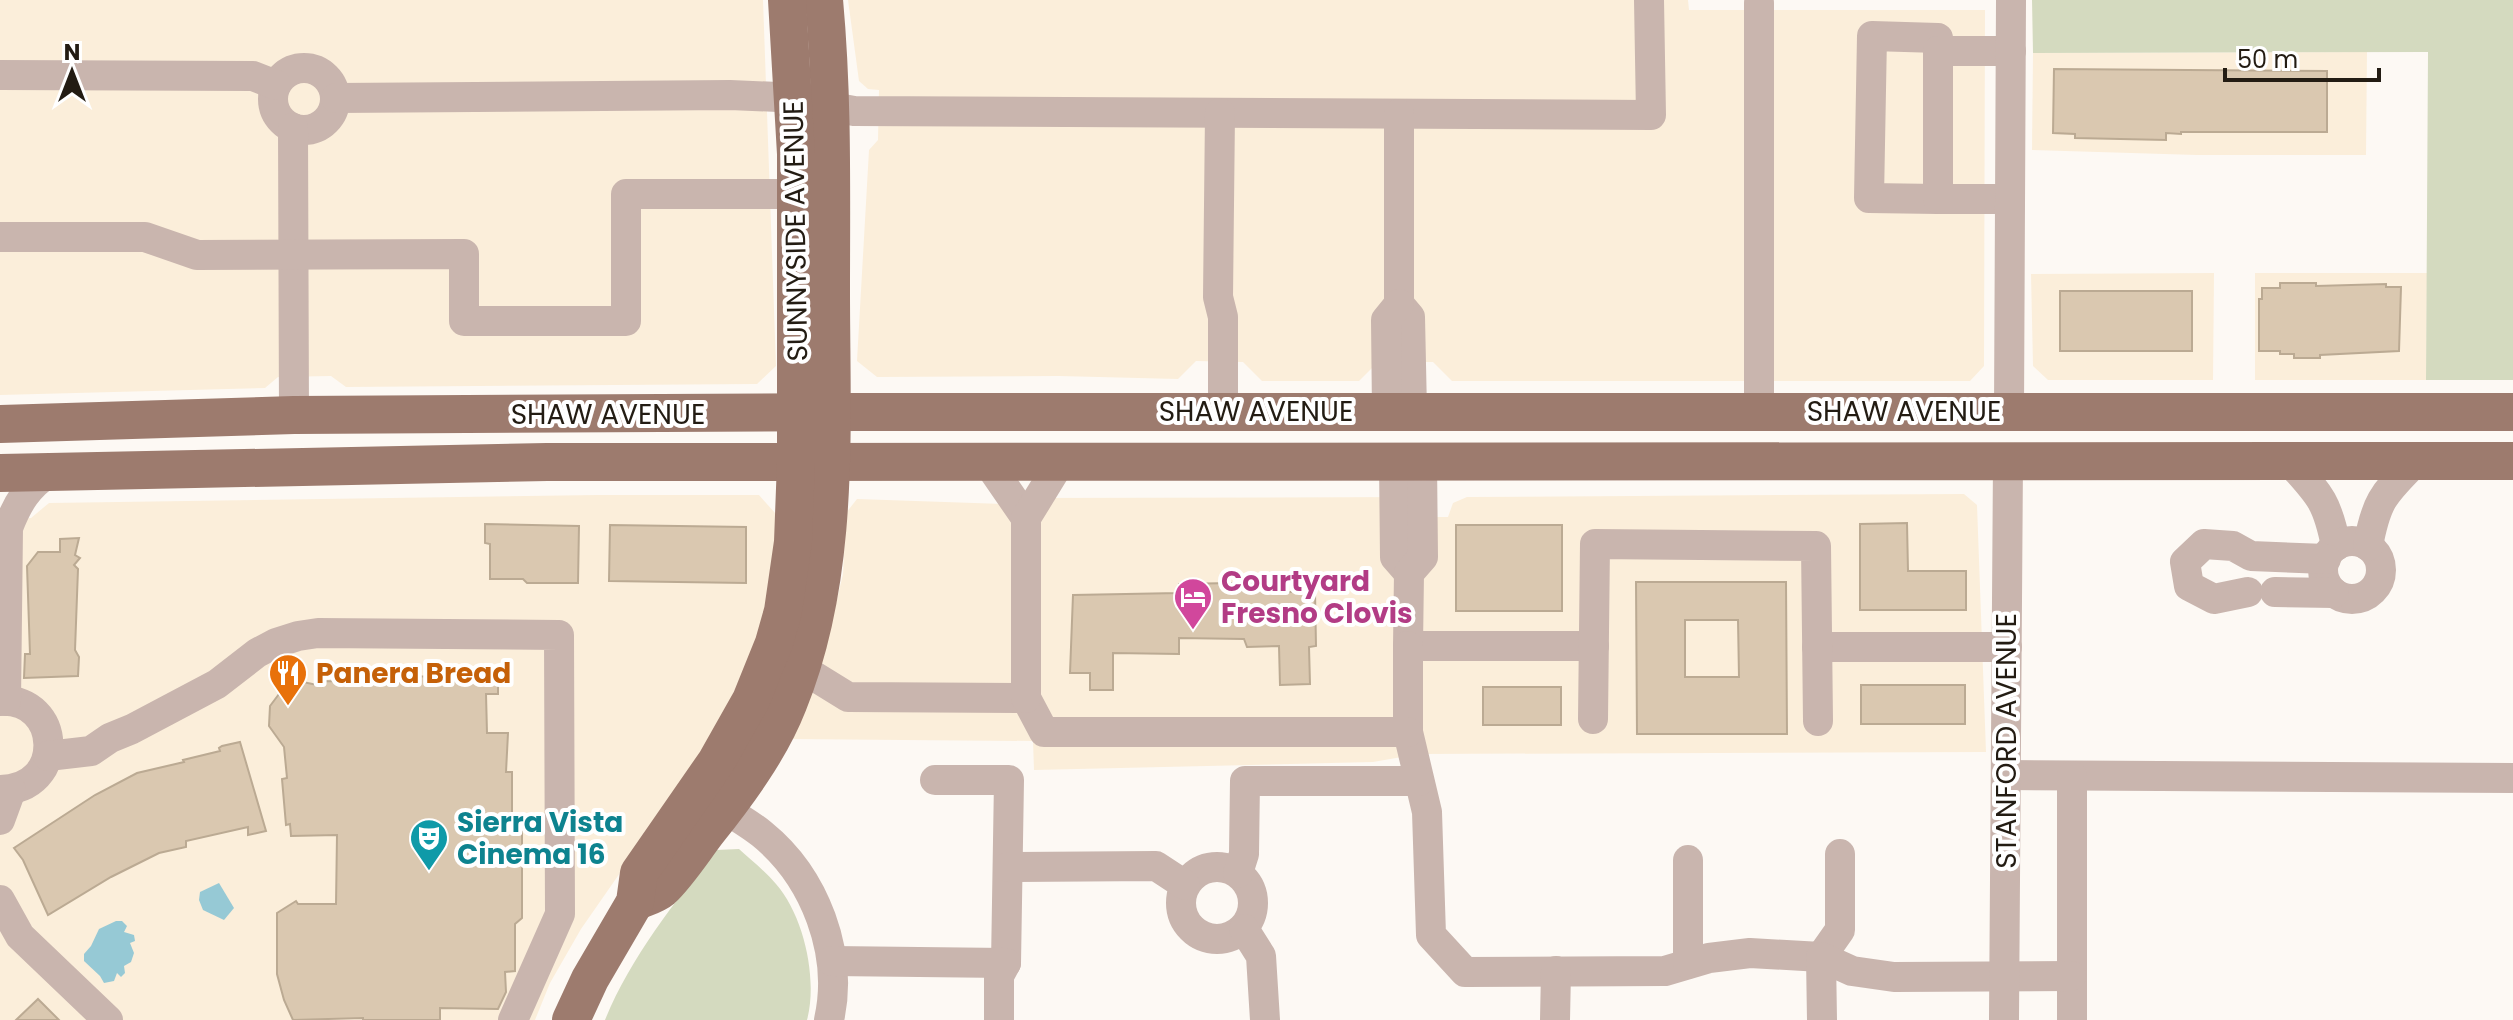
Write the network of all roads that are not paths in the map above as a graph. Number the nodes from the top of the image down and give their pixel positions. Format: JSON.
{"nodes":[{"id":1,"x":787,"y":0,"type":"edge"},
{"id":2,"x":824,"y":0,"type":"edge"},
{"id":3,"x":1649,"y":0,"type":"edge"},
{"id":4,"x":2011,"y":0,"type":"edge"},
{"id":5,"x":1759,"y":3,"type":"dead end"},
{"id":6,"x":1938,"y":51,"type":"junction"},
{"id":7,"x":2011,"y":51,"type":"junction"},
{"id":8,"x":0,"y":75,"type":"edge"},
{"id":9,"x":276,"y":85,"type":"junction"},
{"id":10,"x":336,"y":98,"type":"junction"},
{"id":11,"x":794,"y":99,"type":"junction"},
{"id":12,"x":830,"y":108,"type":"junction"},
{"id":13,"x":1220,"y":113,"type":"junction"},
{"id":14,"x":1399,"y":114,"type":"junction"},
{"id":15,"x":303,"y":129,"type":"junction"},
{"id":16,"x":796,"y":194,"type":"junction"},
{"id":17,"x":1938,"y":199,"type":"junction"},
{"id":18,"x":2010,"y":199,"type":"junction"},
{"id":19,"x":0,"y":237,"type":"edge"},
{"id":20,"x":304,"y":254,"type":"junction"},
{"id":21,"x":2234,"y":410,"type":"junction"},
{"id":22,"x":1400,"y":411,"type":"junction"},
{"id":23,"x":1759,"y":411,"type":"junction"},
{"id":24,"x":2009,"y":411,"type":"junction"},
{"id":25,"x":1211,"y":412,"type":"junction"},
{"id":26,"x":2513,"y":412,"type":"edge"},
{"id":27,"x":814,"y":413,"type":"junction"},
{"id":28,"x":304,"y":415,"type":"junction"},
{"id":29,"x":0,"y":424,"type":"edge"},
{"id":30,"x":2418,"y":459,"type":"junction"},
{"id":31,"x":986,"y":460,"type":"junction"},
{"id":32,"x":2288,"y":460,"type":"junction"},
{"id":33,"x":1061,"y":461,"type":"junction"},
{"id":34,"x":1408,"y":461,"type":"junction"},
{"id":35,"x":1744,"y":461,"type":"junction"},
{"id":36,"x":2008,"y":461,"type":"junction"},
{"id":37,"x":2513,"y":461,"type":"edge"},
{"id":38,"x":813,"y":462,"type":"junction"},
{"id":39,"x":50,"y":472,"type":"junction"},
{"id":40,"x":0,"y":473,"type":"edge"},
{"id":41,"x":1026,"y":518,"type":"junction"},
{"id":42,"x":2368,"y":546,"type":"junction"},
{"id":43,"x":2331,"y":553,"type":"junction"},
{"id":44,"x":2334,"y":593,"type":"junction"},
{"id":45,"x":783,"y":611,"type":"junction"},
{"id":46,"x":1422,"y":645,"type":"junction"},
{"id":47,"x":1594,"y":646,"type":"junction"},
{"id":48,"x":1817,"y":647,"type":"junction"},
{"id":49,"x":2007,"y":647,"type":"junction"},
{"id":50,"x":801,"y":668,"type":"junction"},
{"id":51,"x":1026,"y":698,"type":"junction"},
{"id":52,"x":3,"y":701,"type":"edge"},
{"id":53,"x":1593,"y":719,"type":"dead end"},
{"id":54,"x":1818,"y":721,"type":"dead end"},
{"id":55,"x":48,"y":748,"type":"junction"},
{"id":56,"x":1413,"y":756,"type":"junction"},
{"id":57,"x":2006,"y":775,"type":"junction"},
{"id":58,"x":2072,"y":776,"type":"junction"},
{"id":59,"x":2513,"y":778,"type":"edge"},
{"id":60,"x":935,"y":780,"type":"dead end"},
{"id":61,"x":6,"y":790,"type":"edge"},
{"id":62,"x":725,"y":809,"type":"junction"},
{"id":63,"x":0,"y":820,"type":"edge"},
{"id":64,"x":1840,"y":854,"type":"dead end"},
{"id":65,"x":1688,"y":860,"type":"dead end"},
{"id":66,"x":1008,"y":867,"type":"junction"},
{"id":67,"x":1238,"y":873,"type":"junction"},
{"id":68,"x":1185,"y":885,"type":"junction"},
{"id":69,"x":0,"y":900,"type":"edge"},
{"id":70,"x":635,"y":902,"type":"junction"},
{"id":71,"x":1244,"y":929,"type":"junction"},
{"id":72,"x":1821,"y":957,"type":"junction"},
{"id":73,"x":832,"y":961,"type":"junction"},
{"id":74,"x":1006,"y":963,"type":"junction"},
{"id":75,"x":1688,"y":964,"type":"junction"},
{"id":76,"x":1556,"y":971,"type":"junction"},
{"id":77,"x":2004,"y":975,"type":"junction"},
{"id":78,"x":2071,"y":976,"type":"junction"},
{"id":79,"x":108,"y":1020,"type":"edge"},
{"id":80,"x":513,"y":1020,"type":"edge"},
{"id":81,"x":571,"y":1020,"type":"edge"},
{"id":82,"x":829,"y":1020,"type":"edge"},
{"id":83,"x":999,"y":1020,"type":"edge"},
{"id":84,"x":1265,"y":1020,"type":"edge"},
{"id":85,"x":1555,"y":1020,"type":"edge"},
{"id":86,"x":1822,"y":1020,"type":"edge"},
{"id":87,"x":2004,"y":1020,"type":"edge"},
{"id":88,"x":2072,"y":1020,"type":"edge"}],
"edges":[{"from":1,"to":11,"type":"main road","name":"SUNNYSIDE AVENUE"},
{"from":2,"to":12,"type":"main road","name":"SUNNYSIDE AVENUE"},
{"from":3,"to":14,"type":"street"},
{"from":4,"to":7,"type":"street"},
{"from":5,"to":23,"type":"street"},
{"from":6,"to":7,"type":"street"},
{"from":6,"to":17,"type":"street"},
{"from":6,"to":17,"type":"street"},
{"from":7,"to":18,"type":"street"},
{"from":8,"to":9,"type":"street"},
{"from":9,"to":10,"type":"street"},
{"from":9,"to":15,"type":"street"},
{"from":10,"to":11,"type":"street"},
{"from":10,"to":15,"type":"street"},
{"from":11,"to":12,"type":"street"},
{"from":11,"to":16,"type":"main road","name":"SUNNYSIDE AVENUE"},
{"from":12,"to":13,"type":"street"},
{"from":12,"to":27,"type":"main road","name":"SUNNYSIDE AVENUE"},
{"from":13,"to":14,"type":"street"},
{"from":13,"to":25,"type":"street"},
{"from":14,"to":22,"type":"street"},
{"from":15,"to":20,"type":"street"},
{"from":16,"to":20,"type":"street"},
{"from":16,"to":27,"type":"main road","name":"SUNNYSIDE AVENUE"},
{"from":17,"to":18,"type":"street"},
{"from":18,"to":24,"type":"street"},
{"from":19,"to":20,"type":"street"},
{"from":20,"to":28,"type":"street"},
{"from":21,"to":24,"type":"main road","name":"SHAW AVENUE"},
{"from":21,"to":26,"type":"main road","name":"SHAW AVENUE"},
{"from":21,"to":36,"type":"main road"},
{"from":22,"to":23,"type":"main road","name":"SHAW AVENUE"},
{"from":22,"to":25,"type":"main road","name":"SHAW AVENUE"},
{"from":22,"to":33,"type":"main road"},
{"from":23,"to":24,"type":"main road","name":"SHAW AVENUE"},
{"from":23,"to":34,"type":"main road"},
{"from":24,"to":35,"type":"main road"},
{"from":25,"to":27,"type":"main road","name":"SHAW AVENUE"},
{"from":27,"to":28,"type":"main road","name":"SHAW AVENUE"},
{"from":27,"to":38,"type":"main road","name":"SUNNYSIDE AVENUE"},
{"from":28,"to":29,"type":"main road","name":"SHAW AVENUE"},
{"from":28,"to":39,"type":"main road"},
{"from":30,"to":32,"type":"main road","name":"SHAW AVENUE"},
{"from":30,"to":37,"type":"main road","name":"SHAW AVENUE"},
{"from":30,"to":42,"type":"street"},
{"from":31,"to":33,"type":"main road","name":"SHAW AVENUE"},
{"from":31,"to":38,"type":"main road","name":"SHAW AVENUE"},
{"from":31,"to":41,"type":"street"},
{"from":32,"to":36,"type":"main road","name":"SHAW AVENUE"},
{"from":32,"to":43,"type":"street"},
{"from":33,"to":34,"type":"main road","name":"SHAW AVENUE"},
{"from":33,"to":41,"type":"street"},
{"from":34,"to":35,"type":"main road","name":"SHAW AVENUE"},
{"from":34,"to":46,"type":"street"},
{"from":35,"to":36,"type":"main road","name":"SHAW AVENUE"},
{"from":36,"to":49,"type":"street","name":"STANFORD AVENUE"},
{"from":38,"to":39,"type":"main road","name":"SHAW AVENUE"},
{"from":38,"to":45,"type":"main road"},
{"from":38,"to":50,"type":"main road"},
{"from":39,"to":40,"type":"main road","name":"SHAW AVENUE"},
{"from":39,"to":52,"type":"street"},
{"from":41,"to":51,"type":"street"},
{"from":42,"to":43,"type":"street"},
{"from":42,"to":44,"type":"street"},
{"from":43,"to":44,"type":"street"},
{"from":43,"to":44,"type":"street"},
{"from":45,"to":62,"type":"main road"},
{"from":45,"to":70,"type":"main road"},
{"from":46,"to":47,"type":"street"},
{"from":46,"to":56,"type":"street"},
{"from":47,"to":48,"type":"street"},
{"from":47,"to":53,"type":"street"},
{"from":48,"to":49,"type":"street"},
{"from":48,"to":54,"type":"street"},
{"from":49,"to":57,"type":"street","name":"STANFORD AVENUE"},
{"from":50,"to":51,"type":"street"},
{"from":50,"to":62,"type":"main road"},
{"from":51,"to":56,"type":"street"},
{"from":52,"to":55,"type":"street"},
{"from":55,"to":61,"type":"street"},
{"from":55,"to":80,"type":"street"},
{"from":56,"to":67,"type":"street"},
{"from":56,"to":76,"type":"street"},
{"from":57,"to":58,"type":"street"},
{"from":57,"to":77,"type":"street","name":"STANFORD AVENUE"},
{"from":58,"to":59,"type":"street"},
{"from":58,"to":78,"type":"street"},
{"from":60,"to":66,"type":"street"},
{"from":61,"to":63,"type":"street"},
{"from":62,"to":70,"type":"main road"},
{"from":62,"to":73,"type":"street"},
{"from":64,"to":72,"type":"street"},
{"from":65,"to":75,"type":"street"},
{"from":66,"to":68,"type":"street"},
{"from":66,"to":74,"type":"street"},
{"from":67,"to":68,"type":"street"},
{"from":67,"to":71,"type":"street"},
{"from":68,"to":71,"type":"street"},
{"from":69,"to":79,"type":"street"},
{"from":70,"to":81,"type":"main road"},
{"from":71,"to":84,"type":"street"},
{"from":72,"to":75,"type":"street"},
{"from":72,"to":77,"type":"street"},
{"from":72,"to":86,"type":"street"},
{"from":73,"to":74,"type":"street"},
{"from":73,"to":82,"type":"street"},
{"from":74,"to":83,"type":"street"},
{"from":75,"to":76,"type":"street"},
{"from":76,"to":85,"type":"street"},
{"from":77,"to":78,"type":"street"},
{"from":77,"to":87,"type":"street","name":"STANFORD AVENUE"},
{"from":78,"to":88,"type":"street"}]}
